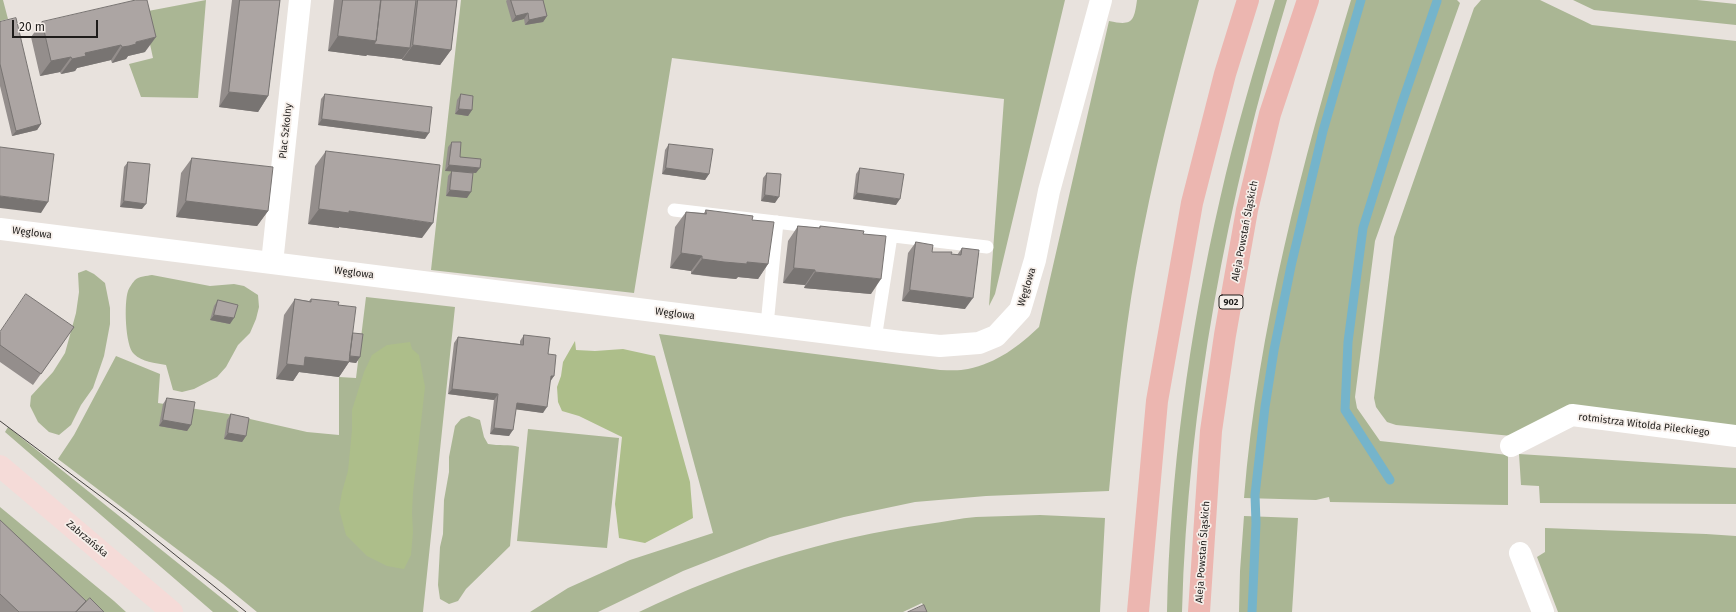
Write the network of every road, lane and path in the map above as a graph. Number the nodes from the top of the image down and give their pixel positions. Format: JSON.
{"nodes":[{"id":1,"x":300,"y":0,"type":"edge"},
{"id":2,"x":1101,"y":0,"type":"edge"},
{"id":3,"x":1248,"y":0,"type":"edge"},
{"id":4,"x":1308,"y":0,"type":"edge"},
{"id":5,"x":674,"y":210,"type":"dead end"},
{"id":6,"x":777,"y":222,"type":"junction"},
{"id":7,"x":0,"y":229,"type":"edge"},
{"id":8,"x":891,"y":236,"type":"junction"},
{"id":9,"x":987,"y":247,"type":"dead end"},
{"id":10,"x":272,"y":262,"type":"junction"},
{"id":11,"x":767,"y":325,"type":"junction"},
{"id":12,"x":875,"y":339,"type":"junction"},
{"id":13,"x":1736,"y":436,"type":"edge"},
{"id":14,"x":1512,"y":446,"type":"dead end"},
{"id":15,"x":0,"y":466,"type":"edge"},
{"id":16,"x":1520,"y":553,"type":"dead end"},
{"id":17,"x":172,"y":612,"type":"edge"},
{"id":18,"x":1138,"y":612,"type":"edge"},
{"id":19,"x":1199,"y":612,"type":"edge"},
{"id":20,"x":1543,"y":612,"type":"edge"}],
"edges":[{"from":1,"to":10,"type":"street","name":"Plac Szkolny"},
{"from":2,"to":12,"type":"street","name":"Węglowa"},
{"from":3,"to":18,"type":"main road"},
{"from":4,"to":19,"type":"main road","name":"Aleja Powstań Śląskich","number":"902"},
{"from":5,"to":6,"type":"lane"},
{"from":6,"to":8,"type":"lane"},
{"from":6,"to":11,"type":"lane"},
{"from":7,"to":10,"type":"street","name":"Węglowa"},
{"from":8,"to":9,"type":"lane"},
{"from":8,"to":12,"type":"lane"},
{"from":10,"to":11,"type":"street","name":"Węglowa"},
{"from":11,"to":12,"type":"street","name":"Węglowa"},
{"from":13,"to":14,"type":"street","name":"rotmistrza Witolda Pileckiego"},
{"from":15,"to":17,"type":"main road","name":"Zabrzańska"},
{"from":16,"to":20,"type":"street"}]}
